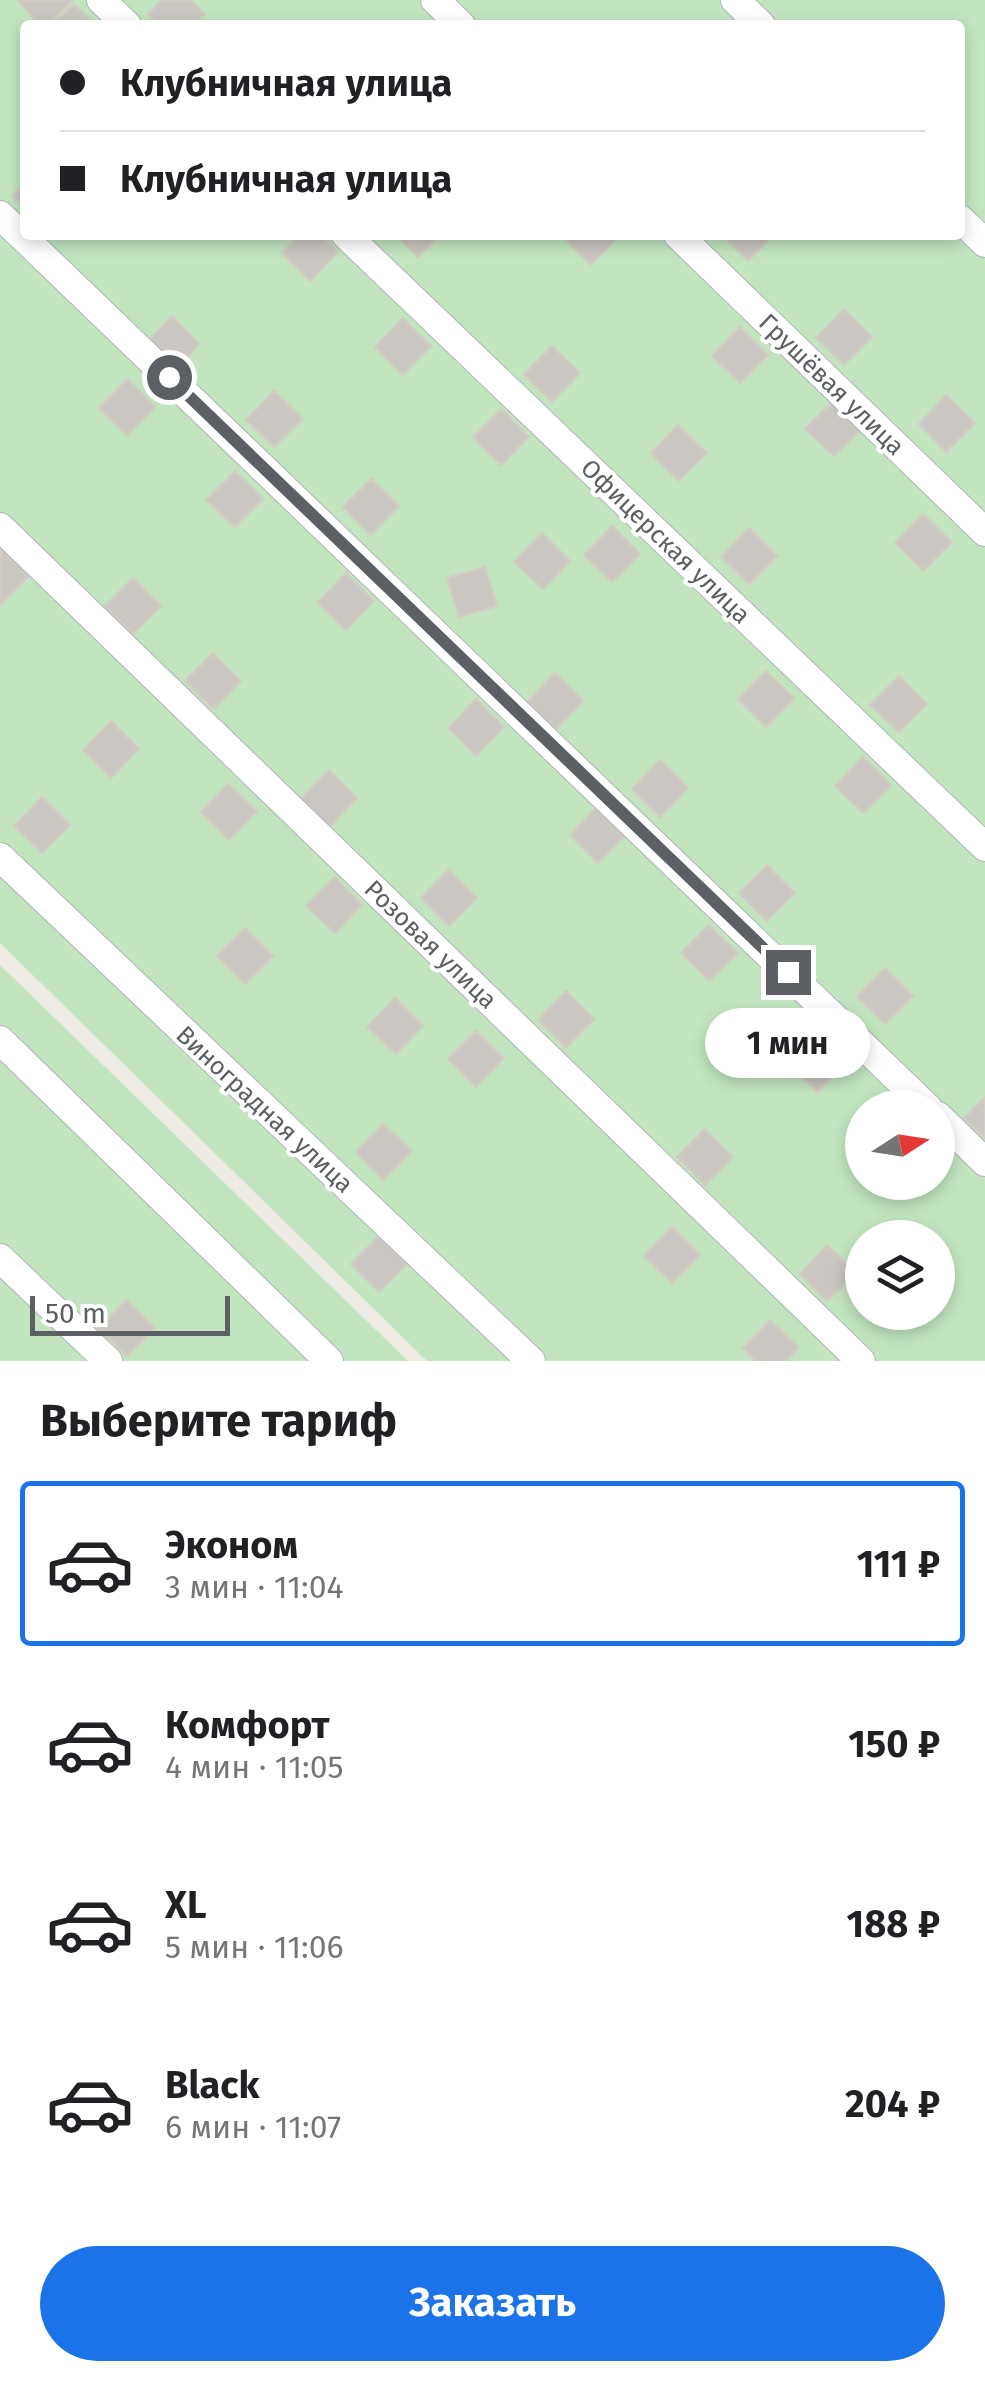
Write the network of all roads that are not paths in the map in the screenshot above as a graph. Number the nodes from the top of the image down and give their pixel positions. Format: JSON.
{"nodes":[{"id":1,"x":101,"y":0,"type":"edge"},
{"id":2,"x":436,"y":0,"type":"edge"},
{"id":3,"x":735,"y":0,"type":"edge"},
{"id":4,"x":122,"y":20,"type":"edge"},
{"id":5,"x":456,"y":20,"type":"edge"},
{"id":6,"x":756,"y":20,"type":"edge"},
{"id":7,"x":0,"y":214,"type":"edge"},
{"id":8,"x":965,"y":224,"type":"edge"},
{"id":9,"x":20,"y":233,"type":"edge"},
{"id":10,"x":27,"y":240,"type":"edge"},
{"id":11,"x":351,"y":240,"type":"edge"},
{"id":12,"x":683,"y":240,"type":"edge"},
{"id":13,"x":985,"y":244,"type":"edge"},
{"id":14,"x":0,"y":527,"type":"edge"},
{"id":15,"x":985,"y":532,"type":"edge"},
{"id":16,"x":985,"y":847,"type":"edge"},
{"id":17,"x":0,"y":857,"type":"edge"},
{"id":18,"x":0,"y":1040,"type":"edge"},
{"id":19,"x":909,"y":1090,"type":"edge"},
{"id":20,"x":955,"y":1133,"type":"edge"},
{"id":21,"x":985,"y":1162,"type":"edge"},
{"id":22,"x":0,"y":1258,"type":"edge"},
{"id":23,"x":108,"y":1361,"type":"edge"},
{"id":24,"x":329,"y":1361,"type":"edge"},
{"id":25,"x":531,"y":1361,"type":"edge"},
{"id":26,"x":862,"y":1361,"type":"edge"}],
"edges":[{"from":1,"to":4,"type":"street"},
{"from":2,"to":5,"type":"street"},
{"from":3,"to":6,"type":"street"},
{"from":7,"to":9,"type":"street"},
{"from":8,"to":13,"type":"street"},
{"from":10,"to":19,"type":"street"},
{"from":11,"to":16,"type":"street","name":"Офицерская улица"},
{"from":12,"to":15,"type":"street","name":"Грушёвая улица"},
{"from":14,"to":26,"type":"street","name":"Розовая улица"},
{"from":17,"to":25,"type":"street","name":"Виноградная улица"},
{"from":18,"to":24,"type":"street"},
{"from":20,"to":21,"type":"street"},
{"from":22,"to":23,"type":"street"}]}
